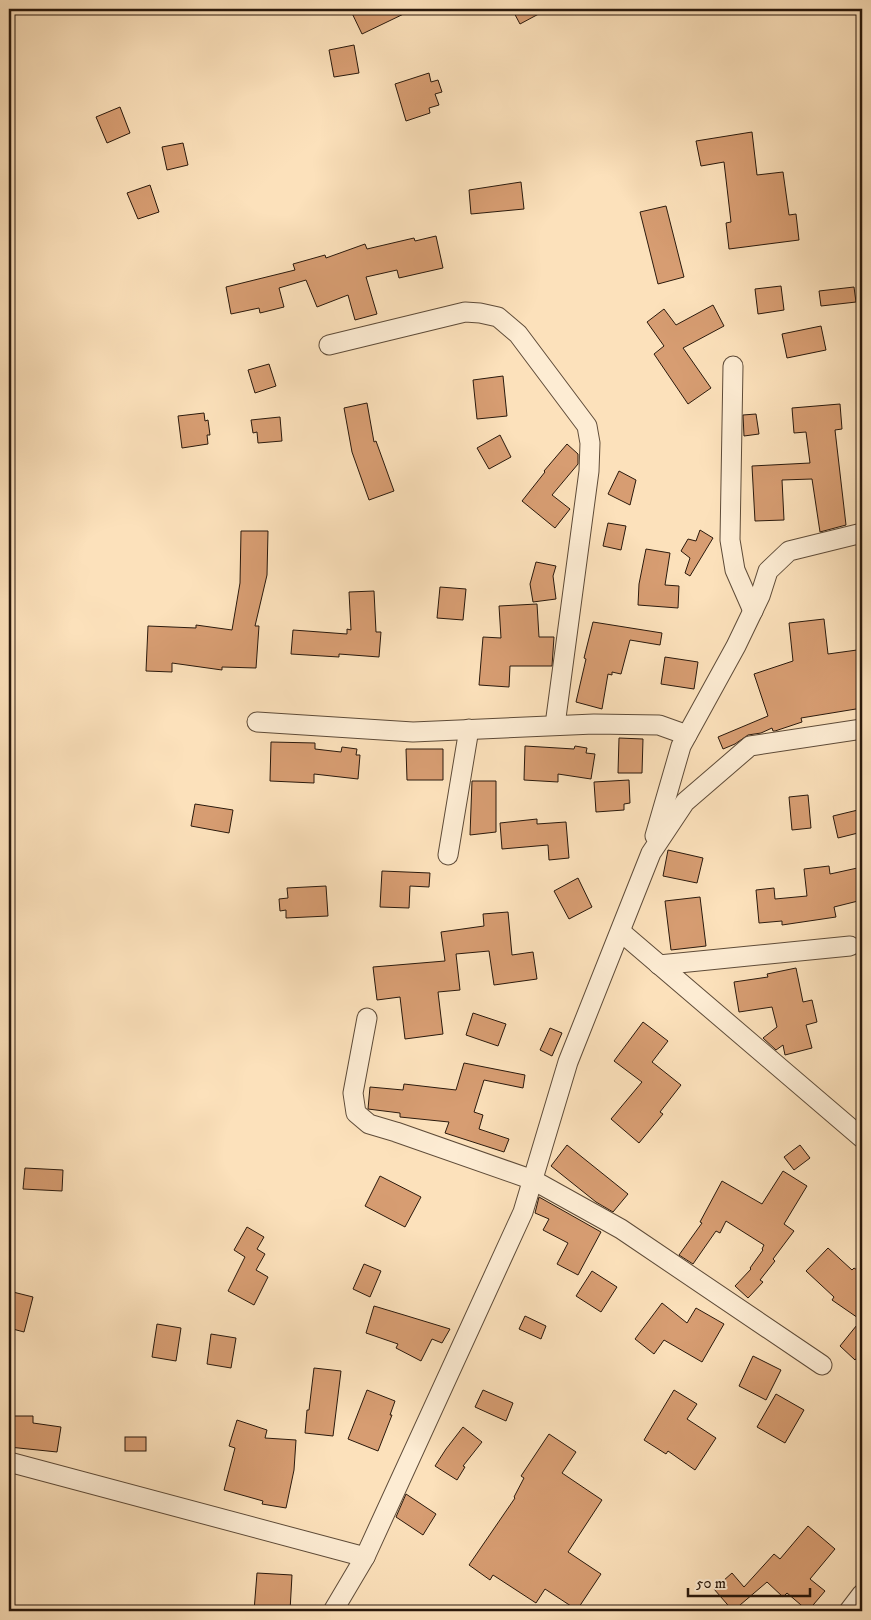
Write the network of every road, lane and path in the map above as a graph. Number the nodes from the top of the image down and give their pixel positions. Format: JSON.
{"nodes":[{"id":1,"x":329,"y":345,"type":"dead end"},
{"id":2,"x":733,"y":366,"type":"dead end"},
{"id":3,"x":862,"y":533,"type":"edge"},
{"id":4,"x":753,"y":611,"type":"junction"},
{"id":5,"x":257,"y":722,"type":"dead end"},
{"id":6,"x":555,"y":726,"type":"junction"},
{"id":7,"x":469,"y":729,"type":"junction"},
{"id":8,"x":862,"y":729,"type":"edge"},
{"id":9,"x":687,"y":735,"type":"junction"},
{"id":10,"x":650,"y":853,"type":"junction"},
{"id":11,"x":448,"y":854,"type":"dead end"},
{"id":12,"x":621,"y":932,"type":"junction"},
{"id":13,"x":850,"y":946,"type":"dead end"},
{"id":14,"x":659,"y":965,"type":"junction"},
{"id":15,"x":367,"y":1018,"type":"dead end"},
{"id":16,"x":862,"y":1138,"type":"edge"},
{"id":17,"x":533,"y":1180,"type":"junction"},
{"id":18,"x":822,"y":1365,"type":"dead end"},
{"id":19,"x":9,"y":1462,"type":"edge"},
{"id":20,"x":365,"y":1557,"type":"junction"},
{"id":21,"x":862,"y":1594,"type":"edge"},
{"id":22,"x":333,"y":1611,"type":"edge"},
{"id":23,"x":849,"y":1611,"type":"edge"}],
"edges":[{"from":1,"to":6,"type":"street"},
{"from":2,"to":4,"type":"street"},
{"from":3,"to":4,"type":"street"},
{"from":4,"to":9,"type":"street"},
{"from":5,"to":7,"type":"street"},
{"from":6,"to":7,"type":"street"},
{"from":6,"to":9,"type":"street"},
{"from":7,"to":11,"type":"street"},
{"from":8,"to":10,"type":"street"},
{"from":9,"to":10,"type":"street"},
{"from":10,"to":12,"type":"street"},
{"from":12,"to":14,"type":"street"},
{"from":12,"to":17,"type":"street"},
{"from":13,"to":14,"type":"street"},
{"from":14,"to":16,"type":"street"},
{"from":15,"to":17,"type":"street"},
{"from":17,"to":18,"type":"street"},
{"from":17,"to":20,"type":"street"},
{"from":19,"to":20,"type":"street"},
{"from":20,"to":22,"type":"street"},
{"from":21,"to":23,"type":"street"}]}
